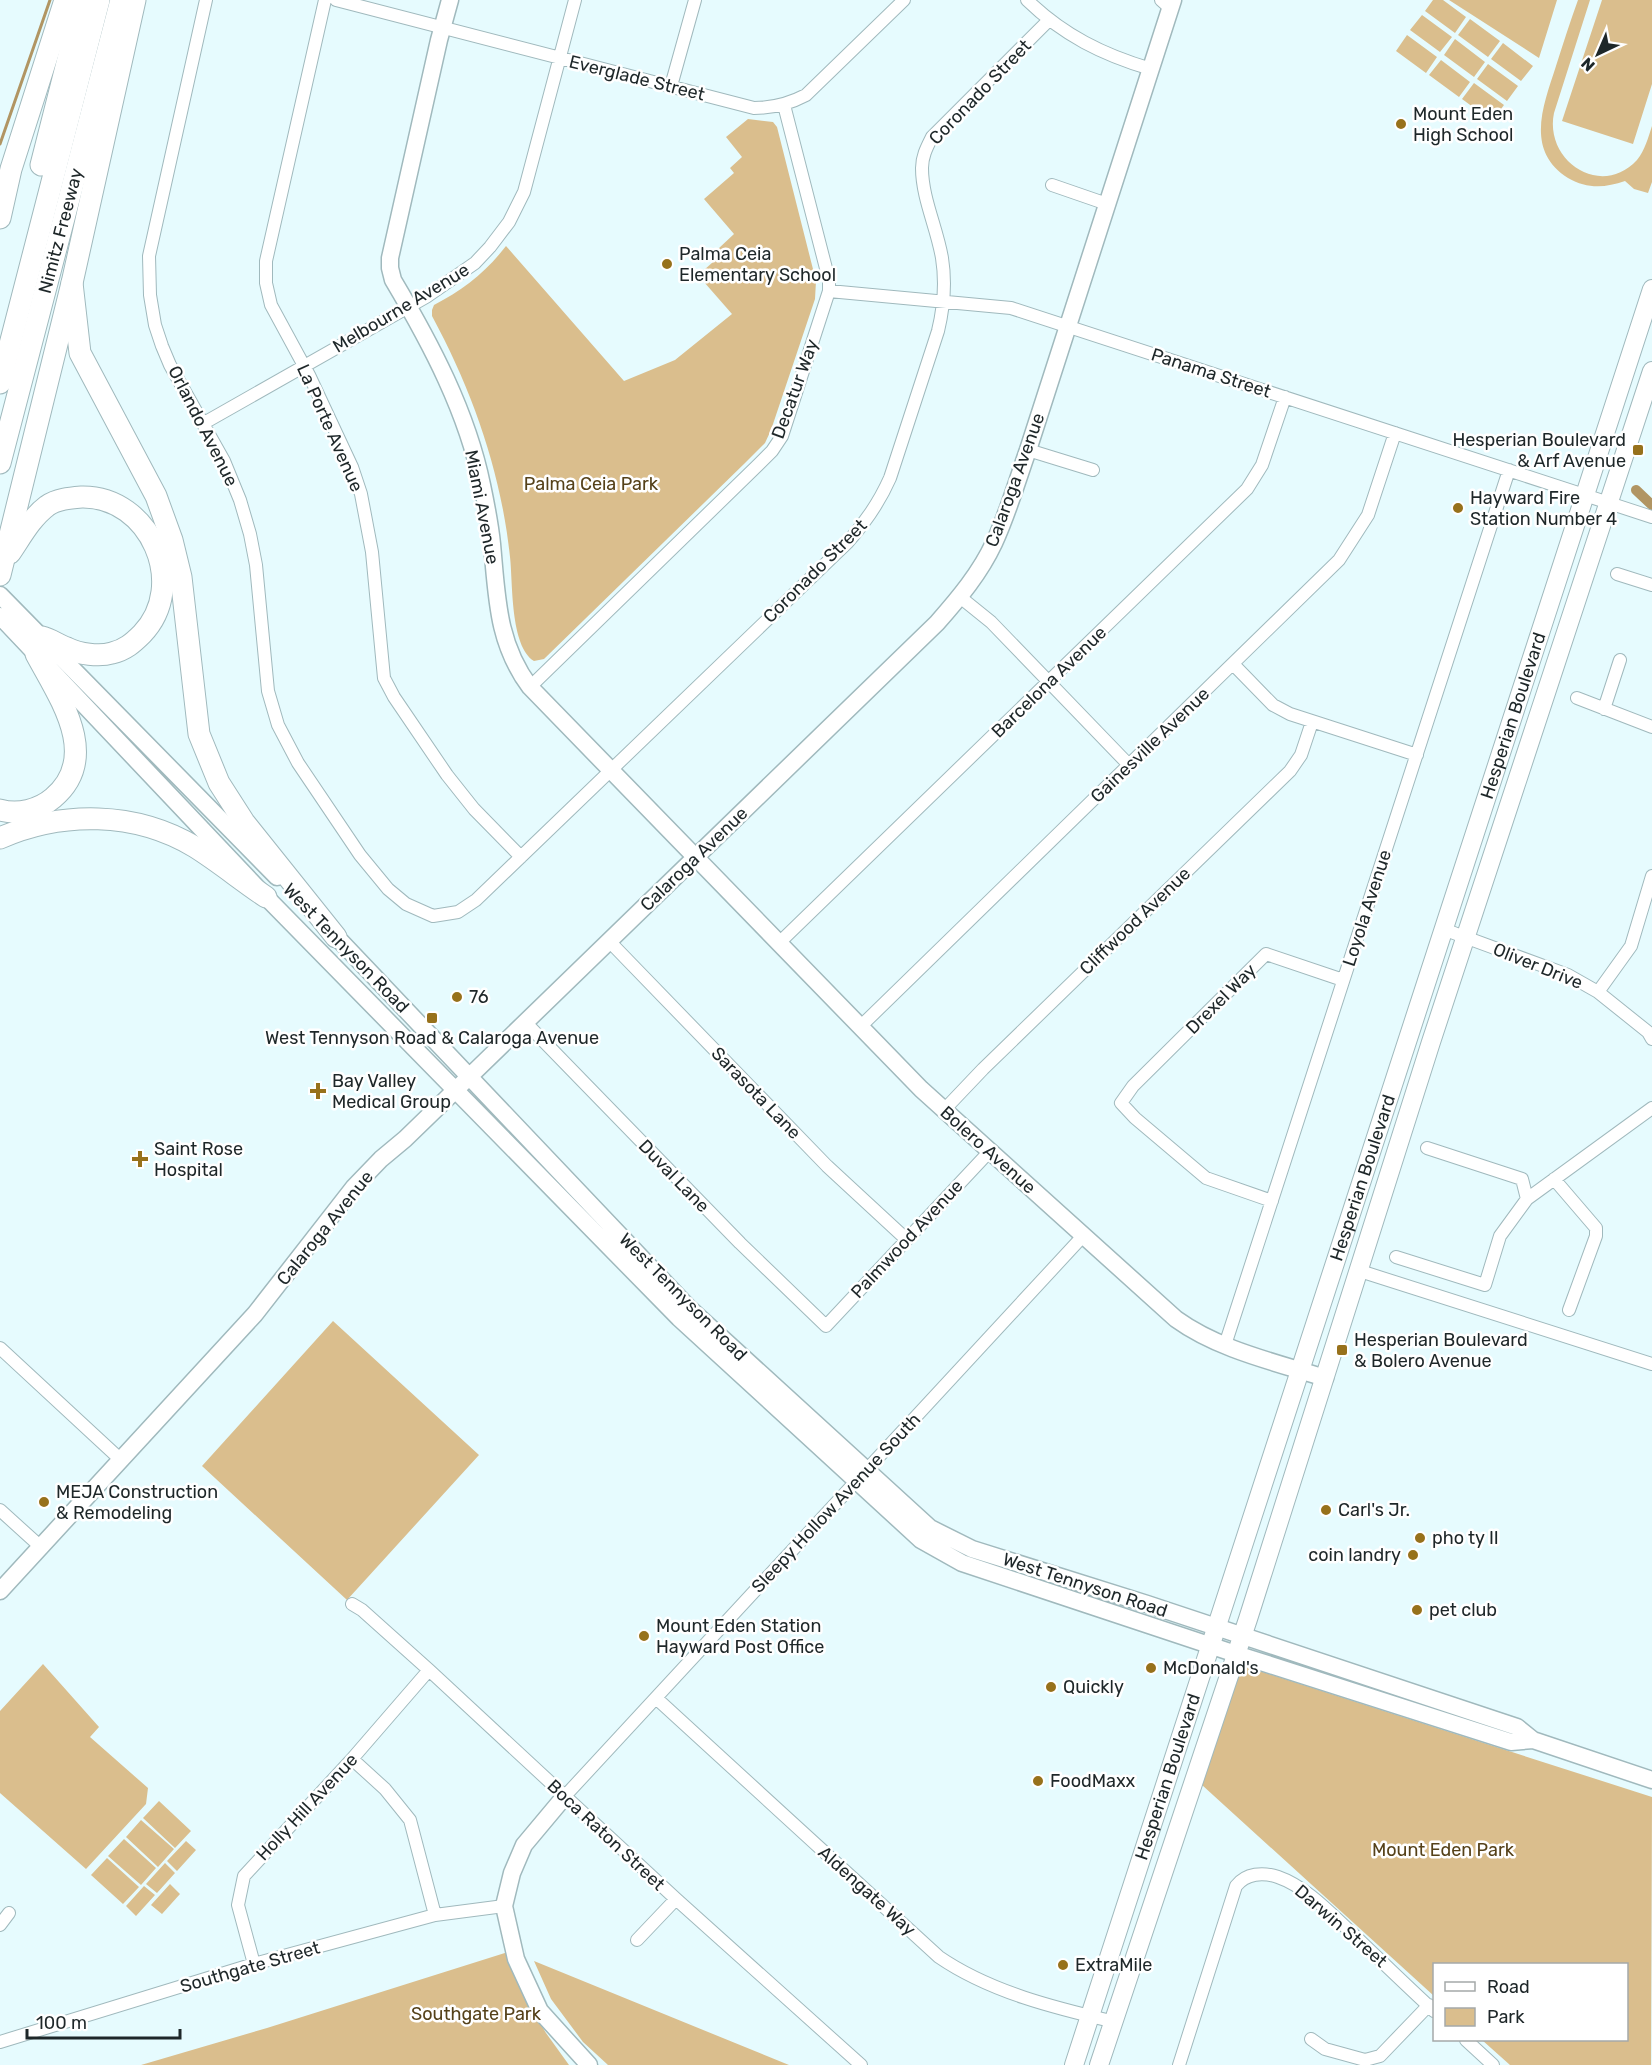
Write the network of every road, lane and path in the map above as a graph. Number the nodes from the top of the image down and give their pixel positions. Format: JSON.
{"nodes":[{"id":1,"x":65,"y":0,"type":"edge"},
{"id":2,"x":83,"y":0,"type":"edge"},
{"id":3,"x":99,"y":0,"type":"edge"},
{"id":4,"x":121,"y":0,"type":"edge"},
{"id":5,"x":135,"y":0,"type":"edge"},
{"id":6,"x":206,"y":0,"type":"edge"},
{"id":7,"x":326,"y":0,"type":"edge"},
{"id":8,"x":336,"y":0,"type":"edge"},
{"id":9,"x":450,"y":0,"type":"edge"},
{"id":10,"x":575,"y":0,"type":"edge"},
{"id":11,"x":695,"y":0,"type":"edge"},
{"id":12,"x":904,"y":0,"type":"edge"},
{"id":13,"x":1027,"y":0,"type":"edge"},
{"id":14,"x":1168,"y":3,"type":"edge"},
{"id":15,"x":1048,"y":21,"type":"junction"},
{"id":16,"x":442,"y":29,"type":"junction"},
{"id":17,"x":560,"y":58,"type":"junction"},
{"id":18,"x":1151,"y":69,"type":"junction"},
{"id":19,"x":671,"y":86,"type":"junction"},
{"id":20,"x":784,"y":105,"type":"junction"},
{"id":21,"x":11,"y":169,"type":"junction"},
{"id":22,"x":1052,"y":185,"type":"dead end"},
{"id":23,"x":0,"y":195,"type":"edge"},
{"id":24,"x":1107,"y":204,"type":"junction"},
{"id":25,"x":0,"y":218,"type":"edge"},
{"id":26,"x":72,"y":283,"type":"junction"},
{"id":27,"x":1652,"y":290,"type":"edge"},
{"id":28,"x":829,"y":291,"type":"junction"},
{"id":29,"x":944,"y":301,"type":"junction"},
{"id":30,"x":409,"y":307,"type":"junction"},
{"id":31,"x":0,"y":326,"type":"edge"},
{"id":32,"x":1067,"y":326,"type":"junction"},
{"id":33,"x":304,"y":366,"type":"junction"},
{"id":34,"x":1652,"y":371,"type":"edge"},
{"id":35,"x":0,"y":383,"type":"edge"},
{"id":36,"x":1285,"y":397,"type":"junction"},
{"id":37,"x":204,"y":423,"type":"junction"},
{"id":38,"x":1395,"y":433,"type":"junction"},
{"id":39,"x":1028,"y":450,"type":"junction"},
{"id":40,"x":0,"y":463,"type":"edge"},
{"id":41,"x":1093,"y":470,"type":"dead end"},
{"id":42,"x":1509,"y":470,"type":"junction"},
{"id":43,"x":1584,"y":495,"type":"junction"},
{"id":44,"x":1608,"y":503,"type":"junction"},
{"id":45,"x":1652,"y":517,"type":"edge"},
{"id":46,"x":2,"y":569,"type":"edge"},
{"id":47,"x":1617,"y":574,"type":"dead end"},
{"id":48,"x":1652,"y":585,"type":"edge"},
{"id":49,"x":0,"y":595,"type":"edge"},
{"id":50,"x":960,"y":597,"type":"junction"},
{"id":51,"x":7,"y":613,"type":"edge"},
{"id":52,"x":39,"y":646,"type":"junction"},
{"id":53,"x":1620,"y":660,"type":"dead end"},
{"id":54,"x":1233,"y":664,"type":"junction"},
{"id":55,"x":1049,"y":681,"type":"junction"},
{"id":56,"x":530,"y":687,"type":"junction"},
{"id":57,"x":1577,"y":698,"type":"dead end"},
{"id":58,"x":1604,"y":709,"type":"junction"},
{"id":59,"x":1312,"y":722,"type":"junction"},
{"id":60,"x":1652,"y":727,"type":"edge"},
{"id":61,"x":1417,"y":755,"type":"junction"},
{"id":62,"x":1129,"y":765,"type":"junction"},
{"id":63,"x":611,"y":771,"type":"junction"},
{"id":64,"x":0,"y":810,"type":"edge"},
{"id":65,"x":0,"y":838,"type":"edge"},
{"id":66,"x":521,"y":857,"type":"junction"},
{"id":67,"x":695,"y":858,"type":"junction"},
{"id":68,"x":1652,"y":876,"type":"edge"},
{"id":69,"x":266,"y":897,"type":"junction"},
{"id":70,"x":458,"y":912,"type":"joint"},
{"id":71,"x":1443,"y":929,"type":"junction"},
{"id":72,"x":336,"y":937,"type":"junction"},
{"id":73,"x":1466,"y":938,"type":"junction"},
{"id":74,"x":610,"y":942,"type":"junction"},
{"id":75,"x":779,"y":943,"type":"junction"},
{"id":76,"x":1343,"y":980,"type":"junction"},
{"id":77,"x":1598,"y":992,"type":"junction"},
{"id":78,"x":525,"y":1022,"type":"junction"},
{"id":79,"x":860,"y":1027,"type":"junction"},
{"id":80,"x":1652,"y":1039,"type":"edge"},
{"id":81,"x":470,"y":1077,"type":"junction"},
{"id":82,"x":455,"y":1090,"type":"junction"},
{"id":83,"x":1652,"y":1108,"type":"edge"},
{"id":84,"x":944,"y":1110,"type":"junction"},
{"id":85,"x":1427,"y":1148,"type":"dead end"},
{"id":86,"x":989,"y":1152,"type":"junction"},
{"id":87,"x":1554,"y":1179,"type":"junction"},
{"id":88,"x":1527,"y":1199,"type":"junction"},
{"id":89,"x":1272,"y":1201,"type":"junction"},
{"id":90,"x":1083,"y":1236,"type":"junction"},
{"id":91,"x":906,"y":1239,"type":"junction"},
{"id":92,"x":1396,"y":1257,"type":"dead end"},
{"id":93,"x":1360,"y":1271,"type":"junction"},
{"id":94,"x":1569,"y":1310,"type":"dead end"},
{"id":95,"x":826,"y":1326,"type":"joint"},
{"id":96,"x":1225,"y":1345,"type":"junction"},
{"id":97,"x":0,"y":1348,"type":"edge"},
{"id":98,"x":1652,"y":1364,"type":"edge"},
{"id":99,"x":1301,"y":1370,"type":"junction"},
{"id":100,"x":1325,"y":1378,"type":"junction"},
{"id":101,"x":121,"y":1460,"type":"junction"},
{"id":102,"x":861,"y":1476,"type":"junction"},
{"id":103,"x":0,"y":1510,"type":"edge"},
{"id":104,"x":42,"y":1548,"type":"junction"},
{"id":105,"x":0,"y":1591,"type":"edge"},
{"id":106,"x":352,"y":1604,"type":"dead end"},
{"id":107,"x":1215,"y":1637,"type":"junction"},
{"id":108,"x":1242,"y":1637,"type":"junction"},
{"id":109,"x":1236,"y":1654,"type":"junction"},
{"id":110,"x":429,"y":1670,"type":"junction"},
{"id":111,"x":656,"y":1698,"type":"junction"},
{"id":112,"x":1533,"y":1740,"type":"junction"},
{"id":113,"x":352,"y":1759,"type":"junction"},
{"id":114,"x":1652,"y":1780,"type":"edge"},
{"id":115,"x":565,"y":1796,"type":"junction"},
{"id":116,"x":676,"y":1899,"type":"junction"},
{"id":117,"x":504,"y":1906,"type":"junction"},
{"id":118,"x":9,"y":1913,"type":"dead end"},
{"id":119,"x":435,"y":1915,"type":"junction"},
{"id":120,"x":0,"y":1924,"type":"edge"},
{"id":121,"x":637,"y":1940,"type":"dead end"},
{"id":122,"x":254,"y":1965,"type":"junction"},
{"id":123,"x":1432,"y":2008,"type":"edge"},
{"id":124,"x":1090,"y":2016,"type":"junction"},
{"id":125,"x":1115,"y":2022,"type":"junction"},
{"id":126,"x":1311,"y":2039,"type":"dead end"},
{"id":127,"x":1467,"y":2041,"type":"edge"},
{"id":128,"x":0,"y":2042,"type":"edge"},
{"id":129,"x":589,"y":2065,"type":"edge"},
{"id":130,"x":861,"y":2065,"type":"edge"},
{"id":131,"x":1074,"y":2065,"type":"edge"},
{"id":132,"x":1099,"y":2065,"type":"edge"},
{"id":133,"x":1179,"y":2065,"type":"edge"},
{"id":134,"x":1493,"y":2065,"type":"edge"}],
"edges":[{"from":1,"to":21,"type":"highway"},
{"from":2,"to":31,"type":"highway","name":"Nimitz Freeway"},
{"from":3,"to":35,"type":"highway"},
{"from":4,"to":40,"type":"highway","name":"Nimitz Freeway"},
{"from":5,"to":26,"type":"highway"},
{"from":6,"to":37,"type":"street","name":"Orlando Avenue"},
{"from":7,"to":33,"type":"street","name":"La Porte Avenue"},
{"from":8,"to":16,"type":"street","name":"Everglade Street"},
{"from":9,"to":16,"type":"street","name":"Miami Avenue"},
{"from":10,"to":17,"type":"street","name":"Melbourne Avenue"},
{"from":11,"to":19,"type":"street"},
{"from":12,"to":20,"type":"street","name":"Everglade Street"},
{"from":13,"to":15,"type":"street"},
{"from":14,"to":18,"type":"street","name":"Calaroga Avenue"},
{"from":15,"to":18,"type":"street"},
{"from":15,"to":29,"type":"street","name":"Coronado Street"},
{"from":16,"to":17,"type":"street","name":"Everglade Street"},
{"from":16,"to":30,"type":"street","name":"Miami Avenue"},
{"from":17,"to":19,"type":"street","name":"Everglade Street"},
{"from":17,"to":30,"type":"street","name":"Melbourne Avenue"},
{"from":18,"to":24,"type":"street","name":"Calaroga Avenue"},
{"from":19,"to":20,"type":"street","name":"Everglade Street"},
{"from":20,"to":28,"type":"street","name":"Decatur Way"},
{"from":21,"to":23,"type":"highway"},
{"from":21,"to":25,"type":"highway"},
{"from":22,"to":24,"type":"street"},
{"from":24,"to":32,"type":"street","name":"Calaroga Avenue"},
{"from":26,"to":46,"type":"highway"},
{"from":26,"to":72,"type":"highway"},
{"from":27,"to":43,"type":"main road","name":"Hesperian Boulevard"},
{"from":28,"to":29,"type":"street","name":"Panama Street"},
{"from":28,"to":56,"type":"street","name":"Decatur Way"},
{"from":29,"to":32,"type":"street","name":"Panama Street"},
{"from":29,"to":63,"type":"street","name":"Coronado Street"},
{"from":30,"to":33,"type":"street","name":"Melbourne Avenue"},
{"from":30,"to":56,"type":"street","name":"Miami Avenue"},
{"from":32,"to":36,"type":"street","name":"Panama Street"},
{"from":32,"to":39,"type":"street","name":"Calaroga Avenue"},
{"from":33,"to":37,"type":"street","name":"Melbourne Avenue"},
{"from":33,"to":66,"type":"street","name":"La Porte Avenue"},
{"from":34,"to":44,"type":"main road","name":"Hesperian Boulevard"},
{"from":36,"to":38,"type":"street","name":"Panama Street"},
{"from":36,"to":55,"type":"street","name":"Barcelona Avenue"},
{"from":37,"to":70,"type":"street","name":"Orlando Avenue"},
{"from":38,"to":42,"type":"street","name":"Panama Street"},
{"from":38,"to":54,"type":"street","name":"Gainesville Avenue"},
{"from":39,"to":41,"type":"street"},
{"from":39,"to":50,"type":"street","name":"Calaroga Avenue"},
{"from":42,"to":43,"type":"street","name":"Panama Street"},
{"from":42,"to":61,"type":"street","name":"Loyola Avenue"},
{"from":43,"to":44,"type":"street","name":"Panama Street"},
{"from":43,"to":71,"type":"main road","name":"Hesperian Boulevard"},
{"from":44,"to":45,"type":"street","name":"Panama Street"},
{"from":44,"to":73,"type":"main road","name":"Hesperian Boulevard"},
{"from":46,"to":52,"type":"highway"},
{"from":47,"to":48,"type":"street"},
{"from":49,"to":51,"type":"street","name":"West Tennyson Road"},
{"from":50,"to":55,"type":"street"},
{"from":50,"to":67,"type":"street","name":"Calaroga Avenue"},
{"from":51,"to":52,"type":"street","name":"West Tennyson Road"},
{"from":52,"to":64,"type":"highway"},
{"from":52,"to":69,"type":"street","name":"West Tennyson Road"},
{"from":52,"to":72,"type":"street","name":"West Tennyson Road"},
{"from":53,"to":58,"type":"street"},
{"from":54,"to":59,"type":"street"},
{"from":54,"to":62,"type":"street","name":"Gainesville Avenue"},
{"from":55,"to":62,"type":"street"},
{"from":55,"to":75,"type":"street","name":"Barcelona Avenue"},
{"from":56,"to":63,"type":"street","name":"Miami Avenue"},
{"from":57,"to":58,"type":"street"},
{"from":58,"to":60,"type":"street"},
{"from":59,"to":61,"type":"street"},
{"from":59,"to":84,"type":"street","name":"Cliffwood Avenue"},
{"from":61,"to":76,"type":"street","name":"Loyola Avenue"},
{"from":62,"to":79,"type":"street","name":"Gainesville Avenue"},
{"from":63,"to":66,"type":"street","name":"Coronado Street"},
{"from":63,"to":67,"type":"street","name":"Miami Avenue"},
{"from":65,"to":69,"type":"highway"},
{"from":66,"to":70,"type":"street","name":"Coronado Street"},
{"from":67,"to":74,"type":"street","name":"Calaroga Avenue"},
{"from":67,"to":75,"type":"street","name":"Bolero Avenue"},
{"from":68,"to":77,"type":"street"},
{"from":69,"to":82,"type":"street","name":"West Tennyson Road"},
{"from":71,"to":73,"type":"street","name":"Oliver Drive"},
{"from":71,"to":99,"type":"main road","name":"Hesperian Boulevard"},
{"from":72,"to":81,"type":"street","name":"West Tennyson Road"},
{"from":73,"to":77,"type":"street","name":"Oliver Drive"},
{"from":73,"to":93,"type":"main road","name":"Hesperian Boulevard"},
{"from":74,"to":78,"type":"street","name":"Calaroga Avenue"},
{"from":74,"to":91,"type":"street","name":"Sarasota Lane"},
{"from":75,"to":79,"type":"street","name":"Bolero Avenue"},
{"from":76,"to":89,"type":"street","name":"Loyola Avenue"},
{"from":76,"to":89,"type":"street","name":"Drexel Way"},
{"from":77,"to":80,"type":"street","name":"Oliver Drive"},
{"from":78,"to":81,"type":"street","name":"Calaroga Avenue"},
{"from":78,"to":95,"type":"street","name":"Duval Lane"},
{"from":79,"to":84,"type":"street","name":"Bolero Avenue"},
{"from":81,"to":82,"type":"street","name":"Calaroga Avenue"},
{"from":81,"to":102,"type":"street","name":"West Tennyson Road"},
{"from":82,"to":101,"type":"street","name":"Calaroga Avenue"},
{"from":82,"to":102,"type":"street","name":"West Tennyson Road"},
{"from":83,"to":87,"type":"street"},
{"from":84,"to":86,"type":"street","name":"Bolero Avenue"},
{"from":85,"to":88,"type":"street"},
{"from":86,"to":90,"type":"street","name":"Bolero Avenue"},
{"from":86,"to":91,"type":"street","name":"Palmwood Avenue"},
{"from":87,"to":88,"type":"street"},
{"from":87,"to":94,"type":"street"},
{"from":88,"to":92,"type":"street"},
{"from":89,"to":96,"type":"street","name":"Loyola Avenue"},
{"from":90,"to":96,"type":"street","name":"Bolero Avenue"},
{"from":90,"to":102,"type":"street","name":"Sleepy Hollow Avenue South"},
{"from":91,"to":95,"type":"street","name":"Palmwood Avenue"},
{"from":93,"to":98,"type":"street"},
{"from":93,"to":100,"type":"main road","name":"Hesperian Boulevard"},
{"from":96,"to":99,"type":"street","name":"Bolero Avenue"},
{"from":97,"to":101,"type":"street"},
{"from":99,"to":100,"type":"street","name":"Bolero Avenue"},
{"from":99,"to":107,"type":"main road","name":"Hesperian Boulevard"},
{"from":100,"to":108,"type":"main road","name":"Hesperian Boulevard"},
{"from":101,"to":104,"type":"street","name":"Calaroga Avenue"},
{"from":102,"to":107,"type":"street","name":"West Tennyson Road"},
{"from":102,"to":111,"type":"street","name":"Sleepy Hollow Avenue South"},
{"from":103,"to":104,"type":"street"},
{"from":104,"to":105,"type":"street","name":"Calaroga Avenue"},
{"from":106,"to":110,"type":"street","name":"Boca Raton Street"},
{"from":107,"to":108,"type":"street","name":"West Tennyson Road"},
{"from":107,"to":109,"type":"street","name":"West Tennyson Road"},
{"from":107,"to":124,"type":"main road","name":"Hesperian Boulevard"},
{"from":108,"to":109,"type":"main road","name":"Hesperian Boulevard"},
{"from":108,"to":112,"type":"street","name":"West Tennyson Road"},
{"from":109,"to":112,"type":"street","name":"West Tennyson Road"},
{"from":109,"to":125,"type":"main road","name":"Hesperian Boulevard"},
{"from":110,"to":113,"type":"street","name":"Holly Hill Avenue"},
{"from":110,"to":115,"type":"street","name":"Boca Raton Street"},
{"from":111,"to":115,"type":"street","name":"Sleepy Hollow Avenue South"},
{"from":111,"to":124,"type":"street","name":"Aldengate Way"},
{"from":112,"to":114,"type":"street","name":"West Tennyson Road"},
{"from":113,"to":119,"type":"street"},
{"from":113,"to":122,"type":"street","name":"Holly Hill Avenue"},
{"from":115,"to":116,"type":"street","name":"Boca Raton Street"},
{"from":115,"to":117,"type":"street"},
{"from":116,"to":121,"type":"street"},
{"from":116,"to":130,"type":"street","name":"Boca Raton Street"},
{"from":117,"to":119,"type":"street","name":"Southgate Street"},
{"from":117,"to":129,"type":"street"},
{"from":118,"to":120,"type":"street"},
{"from":119,"to":122,"type":"street","name":"Southgate Street"},
{"from":122,"to":128,"type":"street","name":"Southgate Street"},
{"from":123,"to":126,"type":"street"},
{"from":123,"to":133,"type":"street","name":"Darwin Street"},
{"from":124,"to":125,"type":"street","name":"Aldengate Way"},
{"from":124,"to":131,"type":"main road","name":"Hesperian Boulevard"},
{"from":125,"to":132,"type":"main road","name":"Hesperian Boulevard"},
{"from":127,"to":134,"type":"street"}]}
